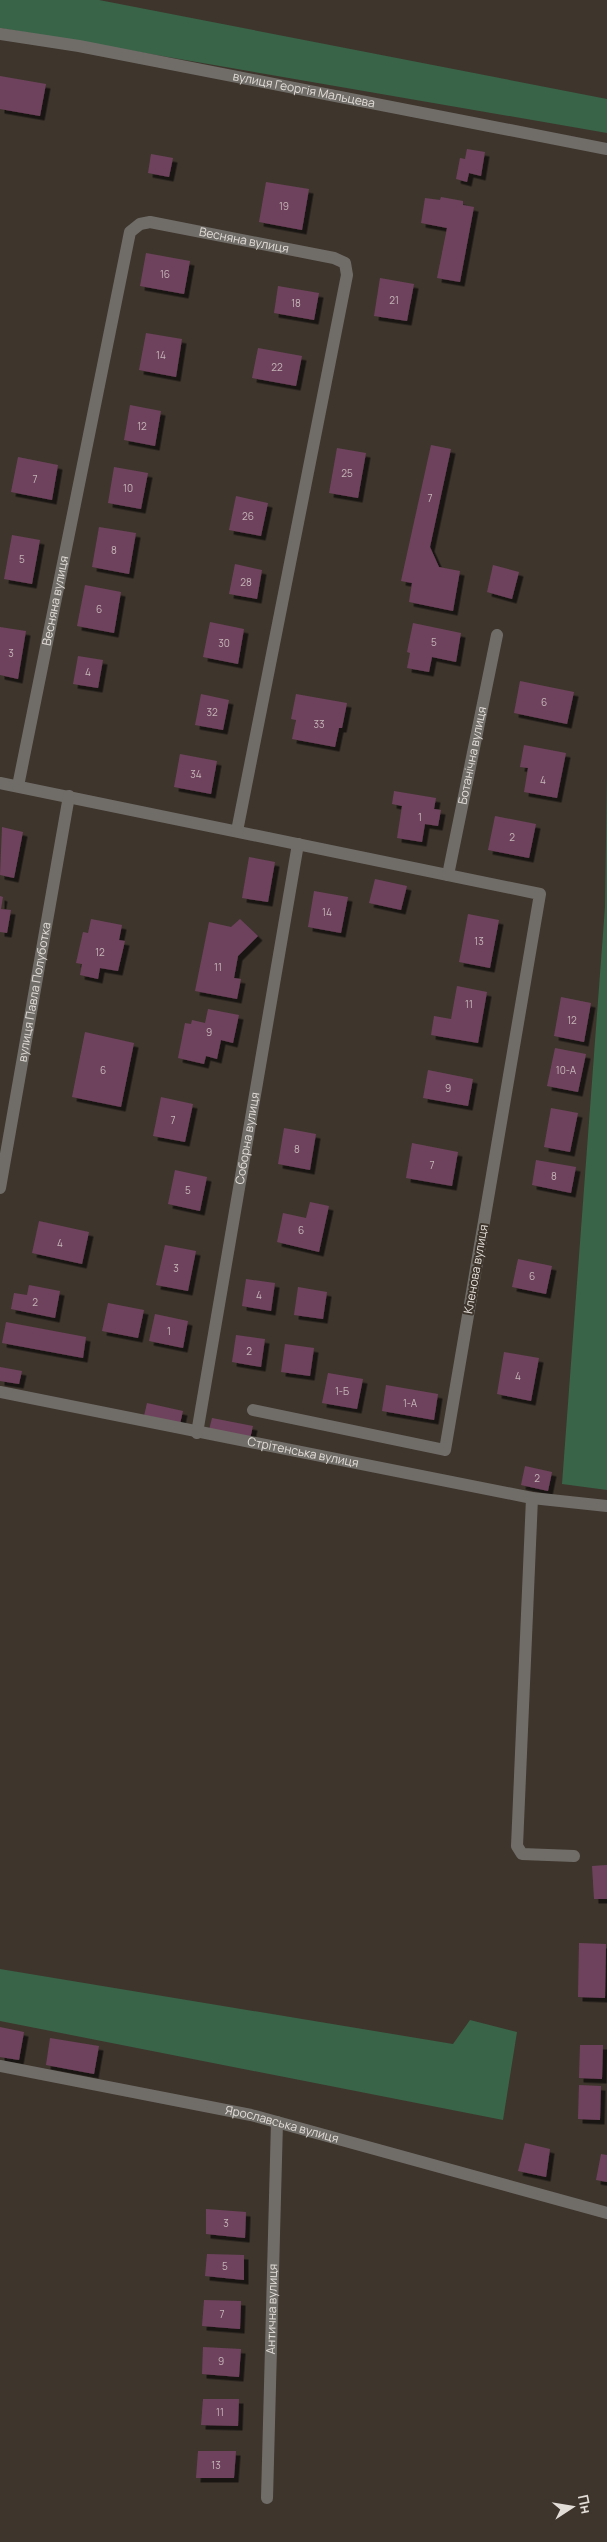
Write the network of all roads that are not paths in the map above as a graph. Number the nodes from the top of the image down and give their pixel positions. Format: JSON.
{"nodes":[{"id":1,"x":0,"y":34,"type":"edge"},
{"id":2,"x":607,"y":149,"type":"edge"},
{"id":3,"x":497,"y":635,"type":"dead end"},
{"id":4,"x":0,"y":783,"type":"edge"},
{"id":5,"x":18,"y":786,"type":"junction"},
{"id":6,"x":69,"y":796,"type":"junction"},
{"id":7,"x":236,"y":832,"type":"junction"},
{"id":8,"x":298,"y":844,"type":"junction"},
{"id":9,"x":448,"y":875,"type":"junction"},
{"id":10,"x":0,"y":1188,"type":"edge"},
{"id":11,"x":0,"y":1392,"type":"edge"},
{"id":12,"x":253,"y":1410,"type":"dead end"},
{"id":13,"x":196,"y":1433,"type":"junction"},
{"id":14,"x":532,"y":1498,"type":"junction"},
{"id":15,"x":607,"y":1506,"type":"edge"},
{"id":16,"x":574,"y":1856,"type":"dead end"},
{"id":17,"x":0,"y":2066,"type":"edge"},
{"id":18,"x":277,"y":2122,"type":"junction"},
{"id":19,"x":607,"y":2213,"type":"edge"},
{"id":20,"x":267,"y":2498,"type":"dead end"}],
"edges":[{"from":1,"to":2,"type":"street","name":"вулиця Георгія Мальцева"},
{"from":3,"to":9,"type":"street","name":"Ботанічна вулиця"},
{"from":4,"to":5,"type":"street"},
{"from":5,"to":6,"type":"street"},
{"from":5,"to":7,"type":"street","name":"Весняна вулиця"},
{"from":6,"to":7,"type":"street"},
{"from":6,"to":10,"type":"street","name":"вулиця Павла Полуботка"},
{"from":7,"to":8,"type":"street"},
{"from":8,"to":9,"type":"street"},
{"from":8,"to":13,"type":"street","name":"Соборна вулиця"},
{"from":9,"to":12,"type":"street","name":"Кленова вулиця"},
{"from":11,"to":13,"type":"street","name":"Стрітенська вулиця"},
{"from":13,"to":14,"type":"street","name":"Стрітенська вулиця"},
{"from":14,"to":15,"type":"street","name":"Стрітенська вулиця"},
{"from":14,"to":16,"type":"street"},
{"from":17,"to":18,"type":"street","name":"Ярославська вулиця"},
{"from":18,"to":19,"type":"street","name":"Ярославська вулиця"},
{"from":18,"to":20,"type":"street","name":"Антична вулиця"}]}
